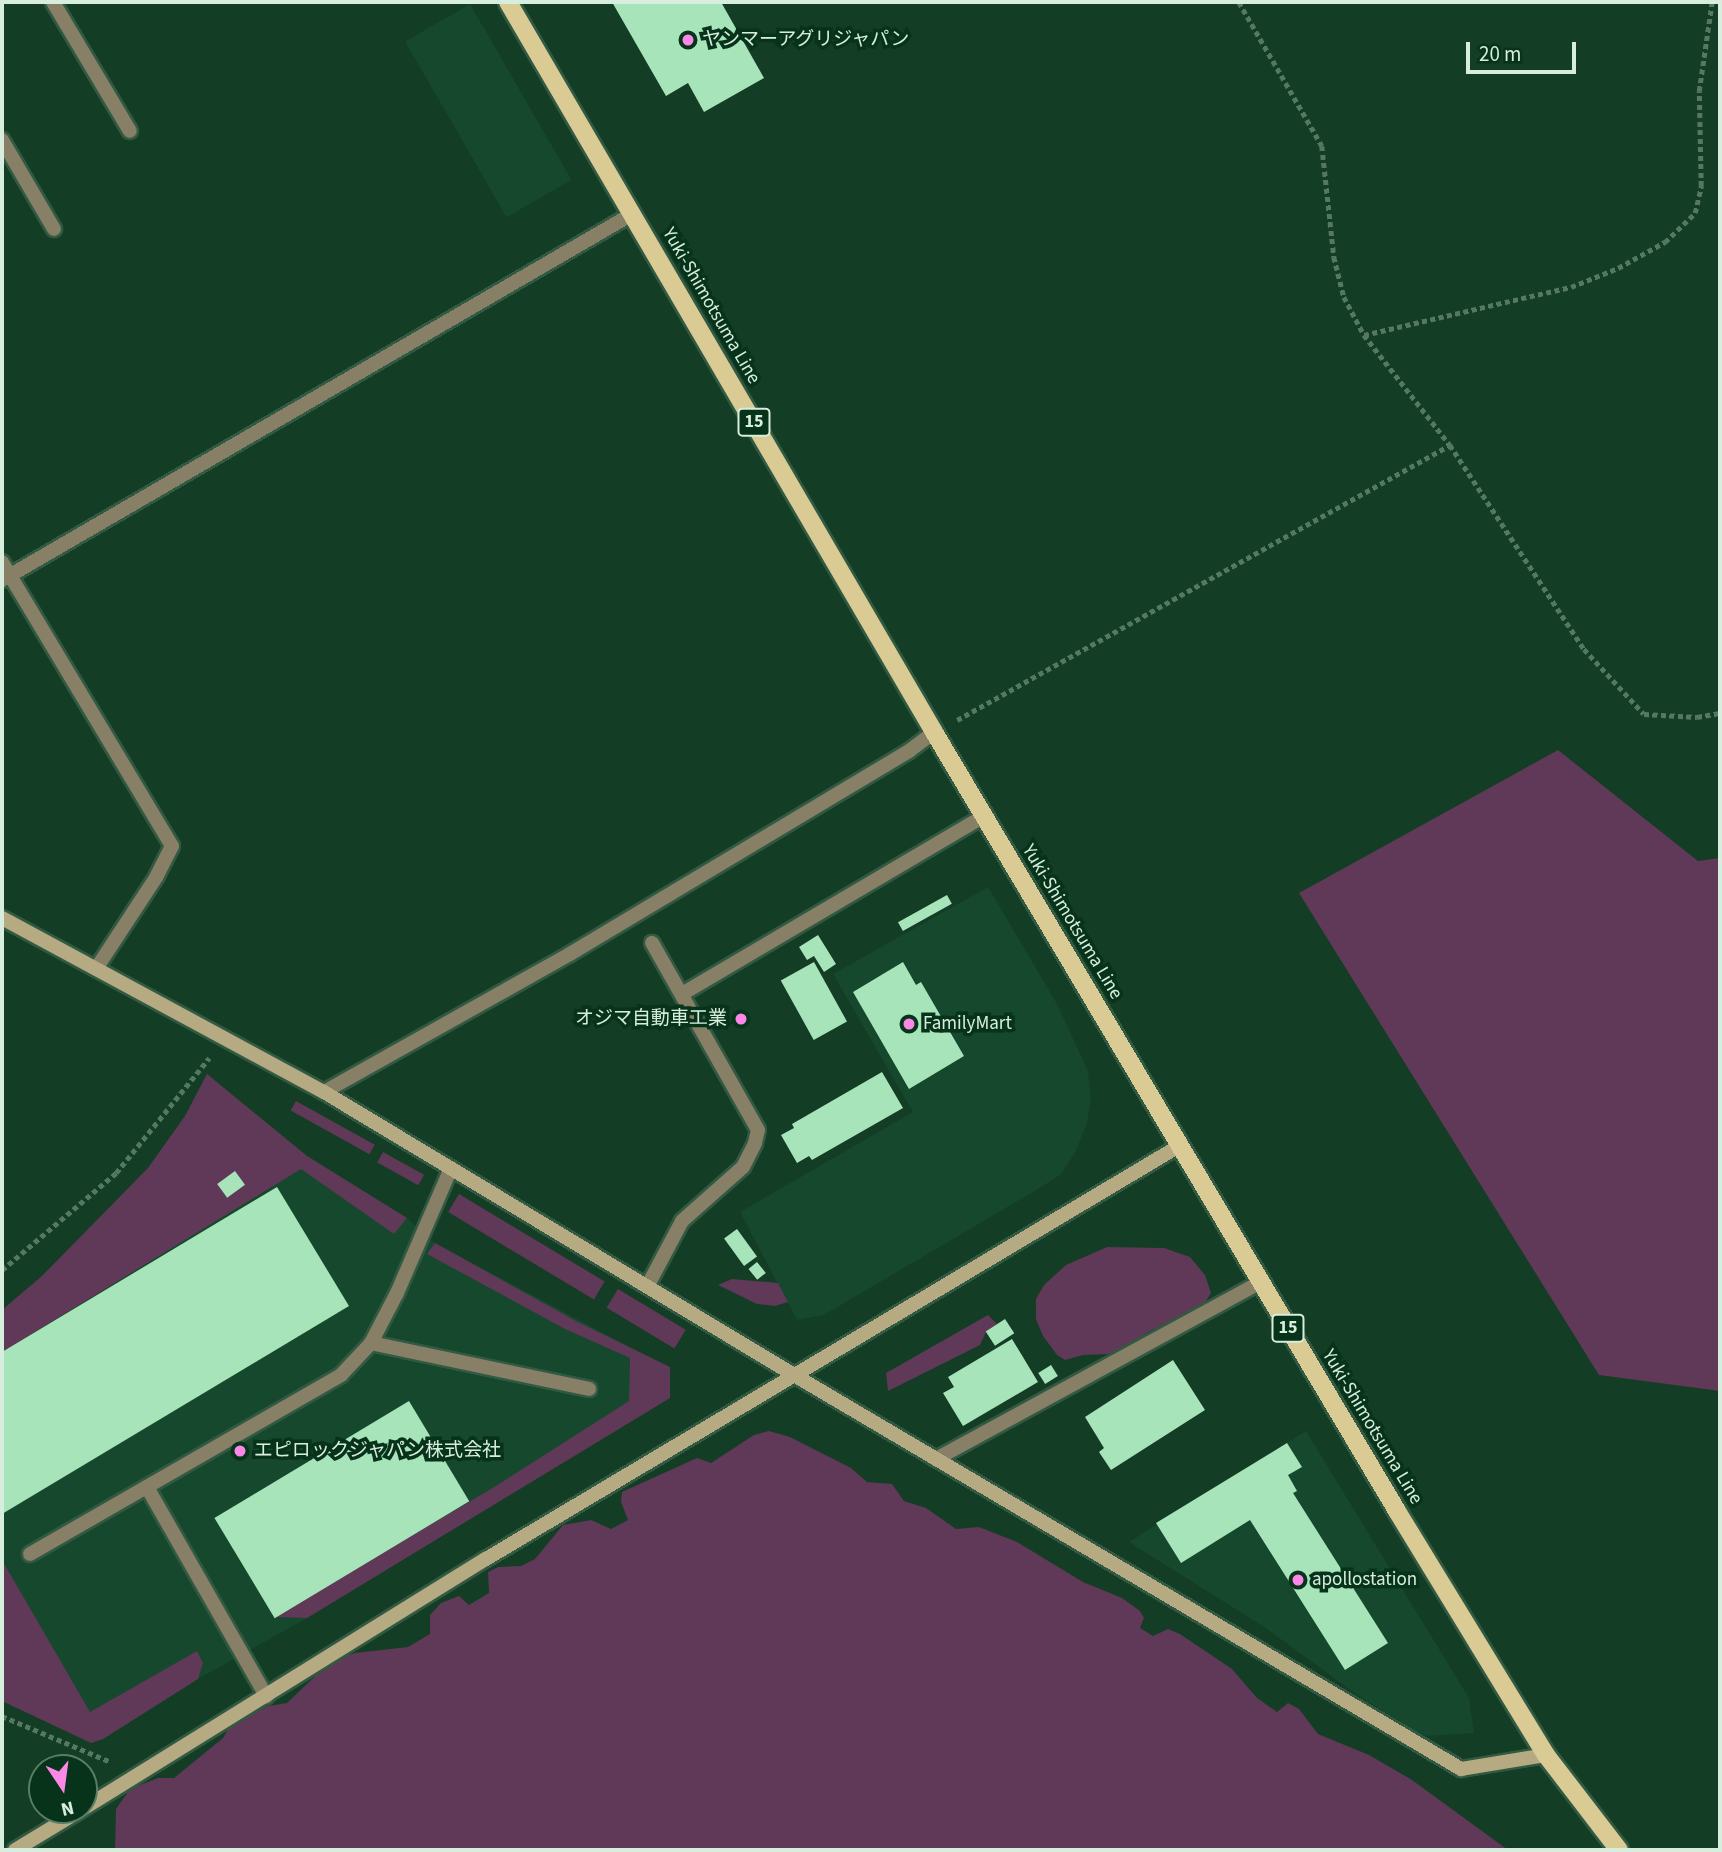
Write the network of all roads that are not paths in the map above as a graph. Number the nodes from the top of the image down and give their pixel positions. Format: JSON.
{"nodes":[{"id":1,"x":53,"y":2,"type":"edge"},
{"id":2,"x":508,"y":2,"type":"edge"},
{"id":3,"x":130,"y":131,"type":"dead end"},
{"id":4,"x":2,"y":140,"type":"edge"},
{"id":5,"x":632,"y":214,"type":"junction"},
{"id":6,"x":54,"y":229,"type":"dead end"},
{"id":7,"x":2,"y":562,"type":"edge"},
{"id":8,"x":6,"y":578,"type":"edge"},
{"id":9,"x":934,"y":732,"type":"junction"},
{"id":10,"x":984,"y":816,"type":"junction"},
{"id":11,"x":2,"y":918,"type":"edge"},
{"id":12,"x":652,"y":943,"type":"dead end"},
{"id":13,"x":96,"y":969,"type":"junction"},
{"id":14,"x":682,"y":994,"type":"junction"},
{"id":15,"x":324,"y":1092,"type":"junction"},
{"id":16,"x":1179,"y":1146,"type":"junction"},
{"id":17,"x":451,"y":1168,"type":"junction"},
{"id":18,"x":1261,"y":1282,"type":"junction"},
{"id":19,"x":648,"y":1284,"type":"junction"},
{"id":20,"x":371,"y":1343,"type":"junction"},
{"id":21,"x":794,"y":1375,"type":"junction"},
{"id":22,"x":589,"y":1389,"type":"dead end"},
{"id":23,"x":936,"y":1459,"type":"junction"},
{"id":24,"x":147,"y":1487,"type":"junction"},
{"id":25,"x":30,"y":1554,"type":"dead end"},
{"id":26,"x":266,"y":1696,"type":"junction"},
{"id":27,"x":1546,"y":1755,"type":"junction"},
{"id":28,"x":98,"y":1800,"type":"edge"},
{"id":29,"x":58,"y":1824,"type":"edge"},
{"id":30,"x":15,"y":1850,"type":"edge"},
{"id":31,"x":1619,"y":1850,"type":"edge"}],
"edges":[{"from":1,"to":3,"type":"street"},
{"from":2,"to":5,"type":"main road","name":"Yuki-Shimotsuma Line","number":"15"},
{"from":4,"to":6,"type":"street"},
{"from":5,"to":8,"type":"street"},
{"from":5,"to":9,"type":"main road","name":"Yuki-Shimotsuma Line","number":"15"},
{"from":7,"to":8,"type":"street"},
{"from":8,"to":13,"type":"street"},
{"from":9,"to":10,"type":"main road","name":"Yuki-Shimotsuma Line","number":"15"},
{"from":9,"to":15,"type":"street"},
{"from":10,"to":14,"type":"street"},
{"from":10,"to":16,"type":"main road","name":"Yuki-Shimotsuma Line","number":"15"},
{"from":11,"to":13,"type":"street"},
{"from":12,"to":14,"type":"street"},
{"from":13,"to":15,"type":"street"},
{"from":14,"to":19,"type":"street"},
{"from":15,"to":17,"type":"street"},
{"from":16,"to":18,"type":"main road","name":"Yuki-Shimotsuma Line","number":"15"},
{"from":16,"to":21,"type":"street"},
{"from":17,"to":19,"type":"street"},
{"from":17,"to":20,"type":"street"},
{"from":18,"to":23,"type":"street"},
{"from":18,"to":27,"type":"main road","name":"Yuki-Shimotsuma Line","number":"15"},
{"from":19,"to":21,"type":"street"},
{"from":20,"to":22,"type":"street"},
{"from":20,"to":24,"type":"street"},
{"from":21,"to":23,"type":"street"},
{"from":21,"to":26,"type":"street"},
{"from":23,"to":27,"type":"street"},
{"from":24,"to":25,"type":"street"},
{"from":24,"to":26,"type":"street"},
{"from":26,"to":28,"type":"street"},
{"from":27,"to":31,"type":"main road","name":"Yuki-Shimotsuma Line","number":"15"},
{"from":29,"to":30,"type":"street"}]}
